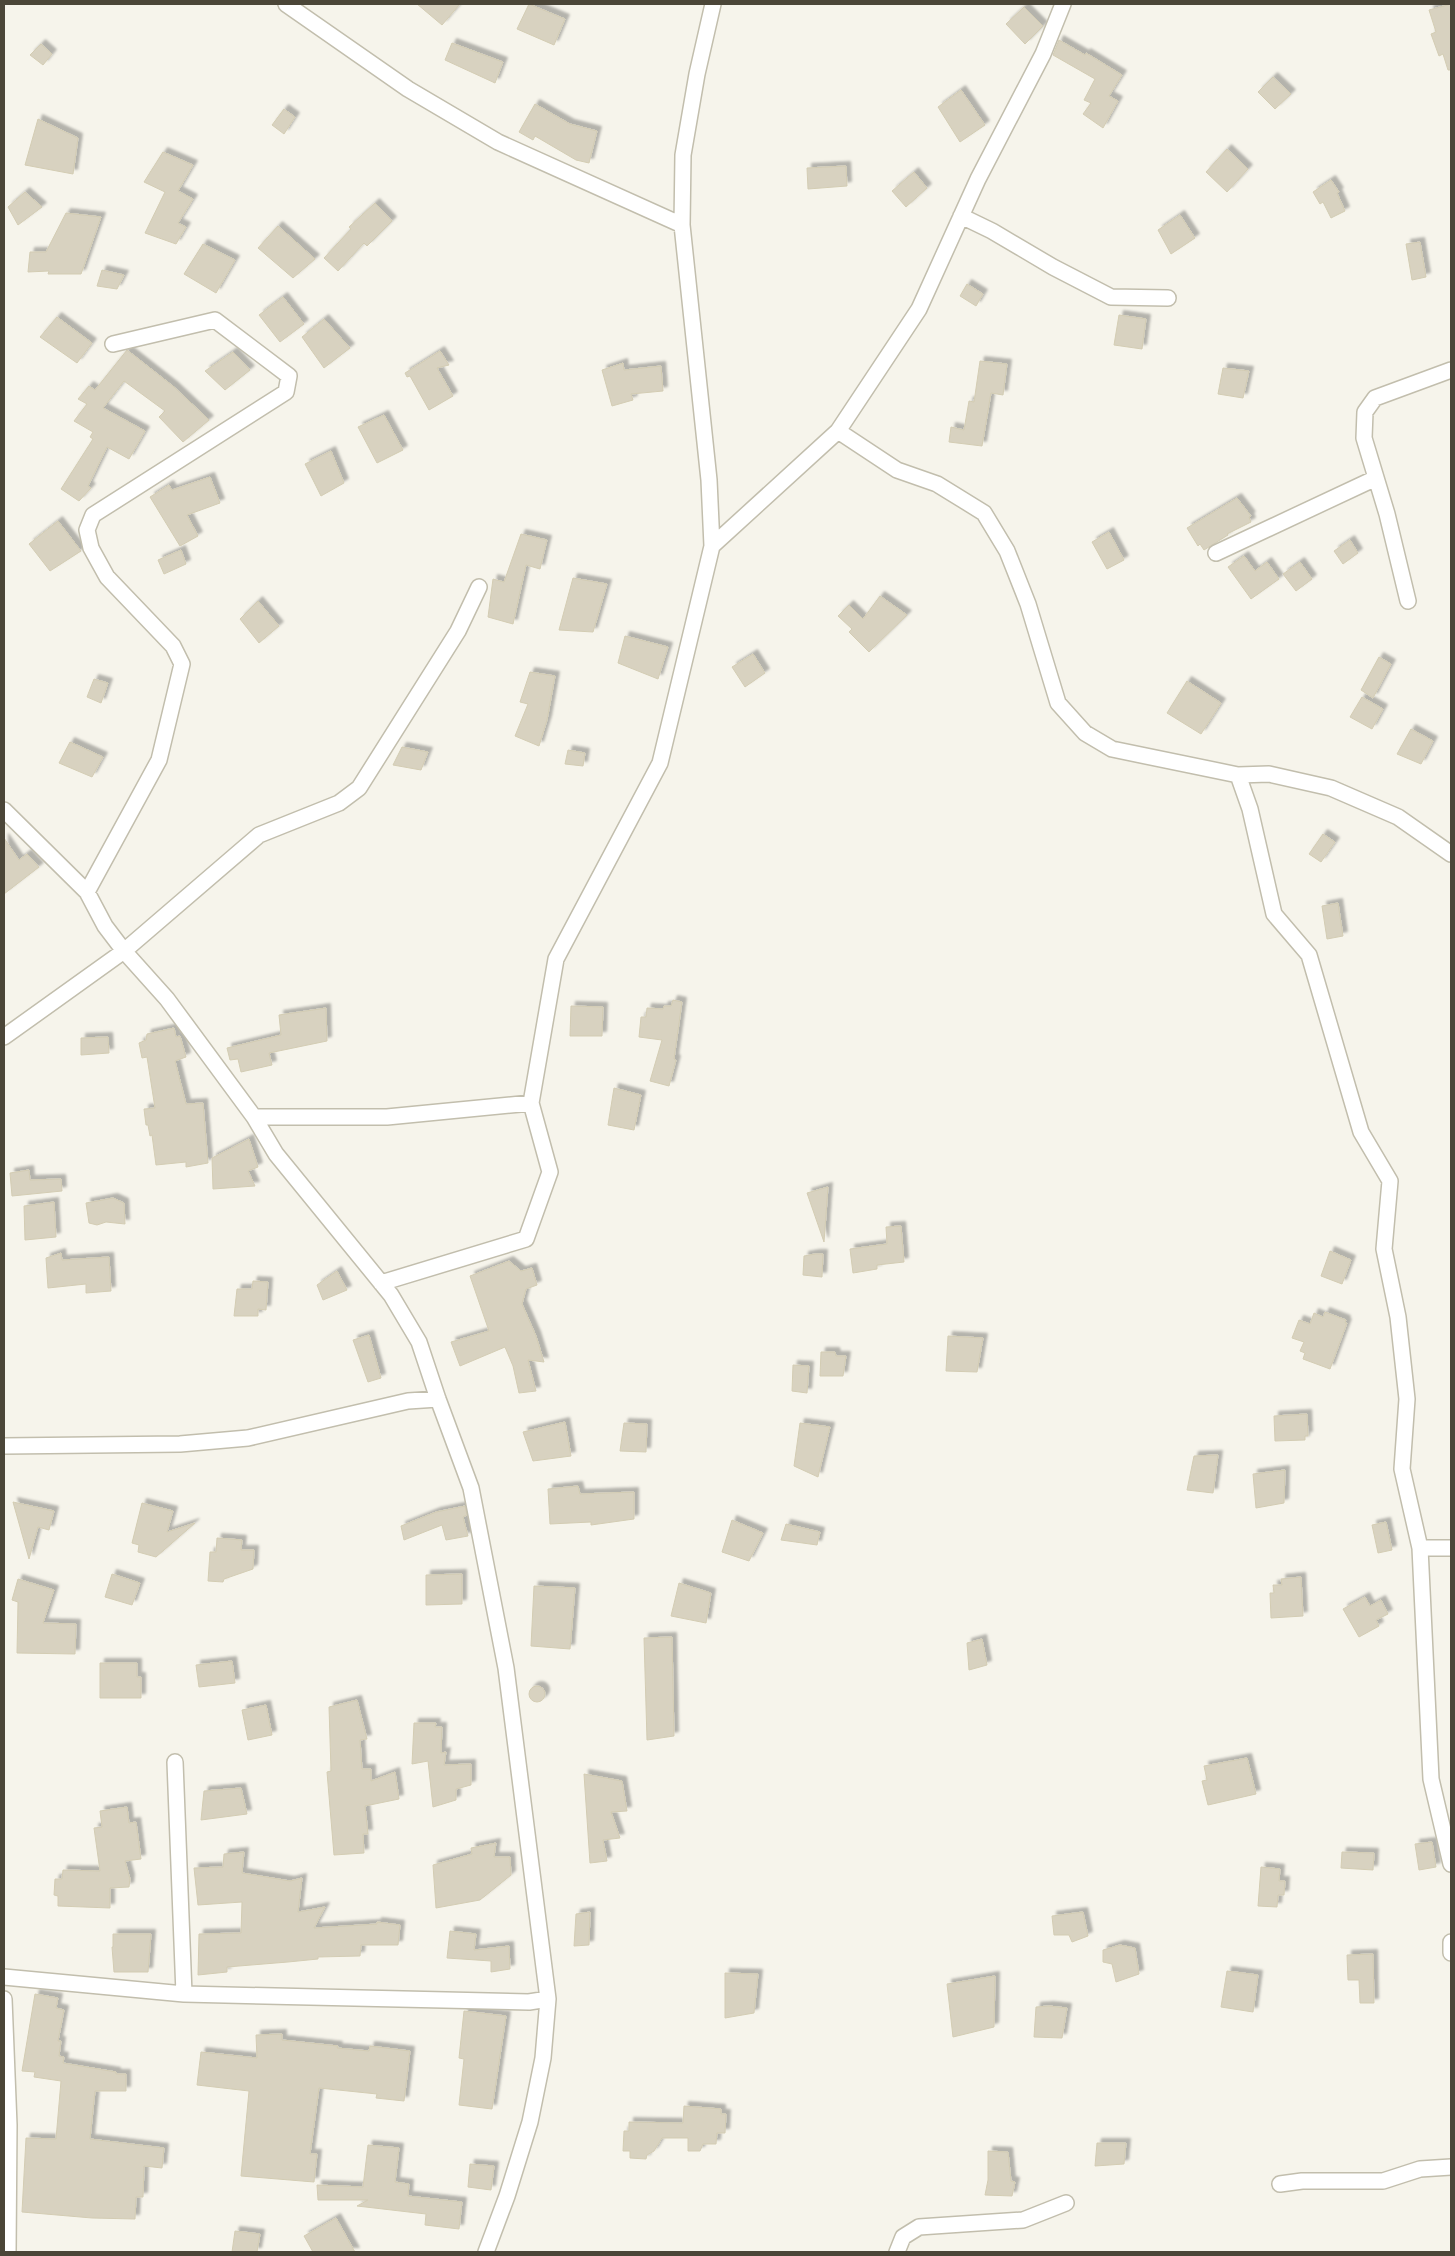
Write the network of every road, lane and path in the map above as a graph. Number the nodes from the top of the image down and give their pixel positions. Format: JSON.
{"nodes":[{"id":1,"x":286,"y":4,"type":"edge"},
{"id":2,"x":713,"y":4,"type":"edge"},
{"id":3,"x":1064,"y":4,"type":"edge"},
{"id":4,"x":961,"y":216,"type":"junction"},
{"id":5,"x":682,"y":225,"type":"junction"},
{"id":6,"x":1168,"y":298,"type":"dead end"},
{"id":7,"x":113,"y":344,"type":"dead end"},
{"id":8,"x":1451,"y":370,"type":"edge"},
{"id":9,"x":838,"y":431,"type":"junction"},
{"id":10,"x":1376,"y":478,"type":"junction"},
{"id":11,"x":712,"y":546,"type":"junction"},
{"id":12,"x":1216,"y":553,"type":"dead end"},
{"id":13,"x":479,"y":587,"type":"dead end"},
{"id":14,"x":1408,"y":602,"type":"dead end"},
{"id":15,"x":1238,"y":775,"type":"junction"},
{"id":16,"x":4,"y":810,"type":"edge"},
{"id":17,"x":1451,"y":854,"type":"edge"},
{"id":18,"x":87,"y":892,"type":"junction"},
{"id":19,"x":124,"y":951,"type":"junction"},
{"id":20,"x":4,"y":1036,"type":"edge"},
{"id":21,"x":531,"y":1103,"type":"junction"},
{"id":22,"x":254,"y":1117,"type":"junction"},
{"id":23,"x":381,"y":1283,"type":"junction"},
{"id":24,"x":438,"y":1399,"type":"junction"},
{"id":25,"x":4,"y":1446,"type":"edge"},
{"id":26,"x":1420,"y":1548,"type":"junction"},
{"id":27,"x":1451,"y":1548,"type":"edge"},
{"id":28,"x":175,"y":1762,"type":"dead end"},
{"id":29,"x":1451,"y":1864,"type":"edge"},
{"id":30,"x":1451,"y":1942,"type":"edge"},
{"id":31,"x":1451,"y":1953,"type":"edge"},
{"id":32,"x":4,"y":1977,"type":"edge"},
{"id":33,"x":184,"y":1994,"type":"junction"},
{"id":34,"x":548,"y":1998,"type":"junction"},
{"id":35,"x":4,"y":1999,"type":"edge"},
{"id":36,"x":6,"y":2125,"type":"edge"},
{"id":37,"x":1451,"y":2167,"type":"edge"},
{"id":38,"x":1280,"y":2184,"type":"dead end"},
{"id":39,"x":1066,"y":2202,"type":"dead end"},
{"id":40,"x":8,"y":2252,"type":"edge"},
{"id":41,"x":486,"y":2252,"type":"edge"},
{"id":42,"x":897,"y":2252,"type":"edge"}],
"edges":[{"from":1,"to":5,"type":"street"},
{"from":2,"to":5,"type":"street"},
{"from":3,"to":4,"type":"street"},
{"from":4,"to":6,"type":"street"},
{"from":4,"to":9,"type":"street"},
{"from":5,"to":11,"type":"street"},
{"from":7,"to":18,"type":"street"},
{"from":8,"to":10,"type":"street"},
{"from":9,"to":11,"type":"street"},
{"from":9,"to":15,"type":"street"},
{"from":10,"to":12,"type":"street"},
{"from":10,"to":14,"type":"street"},
{"from":11,"to":21,"type":"street"},
{"from":13,"to":19,"type":"street"},
{"from":15,"to":17,"type":"street"},
{"from":15,"to":26,"type":"street"},
{"from":16,"to":18,"type":"street"},
{"from":18,"to":19,"type":"street"},
{"from":19,"to":20,"type":"street"},
{"from":19,"to":22,"type":"street"},
{"from":21,"to":22,"type":"street"},
{"from":21,"to":23,"type":"street"},
{"from":22,"to":23,"type":"street"},
{"from":23,"to":24,"type":"street"},
{"from":24,"to":25,"type":"street"},
{"from":24,"to":34,"type":"street"},
{"from":26,"to":27,"type":"street"},
{"from":26,"to":29,"type":"street"},
{"from":28,"to":33,"type":"street"},
{"from":30,"to":31,"type":"street"},
{"from":32,"to":33,"type":"street"},
{"from":33,"to":34,"type":"street"},
{"from":34,"to":41,"type":"street"},
{"from":35,"to":36,"type":"street"},
{"from":36,"to":40,"type":"street"},
{"from":37,"to":38,"type":"street"},
{"from":39,"to":42,"type":"street"}]}
